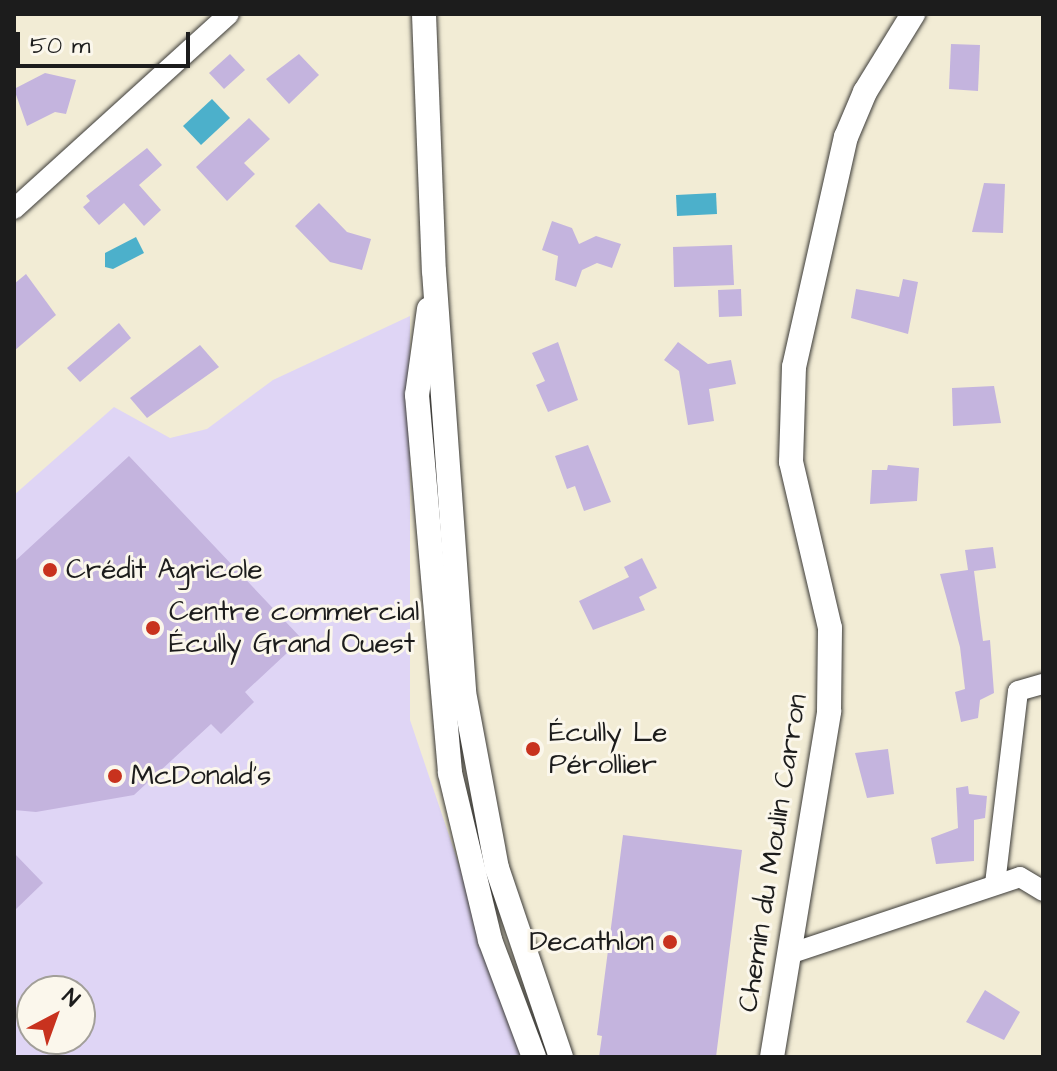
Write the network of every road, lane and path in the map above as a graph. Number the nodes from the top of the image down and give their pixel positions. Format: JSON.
{"nodes":[{"id":1,"x":229,"y":14,"type":"edge"},
{"id":2,"x":424,"y":14,"type":"edge"},
{"id":3,"x":913,"y":14,"type":"edge"},
{"id":4,"x":14,"y":209,"type":"edge"},
{"id":5,"x":434,"y":271,"type":"junction"},
{"id":6,"x":436,"y":653,"type":"junction"},
{"id":7,"x":462,"y":653,"type":"junction"},
{"id":8,"x":1043,"y":684,"type":"edge"},
{"id":9,"x":464,"y":692,"type":"junction"},
{"id":10,"x":439,"y":693,"type":"junction"},
{"id":11,"x":1043,"y":870,"type":"edge"},
{"id":12,"x":1020,"y":877,"type":"junction"},
{"id":13,"x":995,"y":884,"type":"junction"},
{"id":14,"x":1043,"y":891,"type":"edge"},
{"id":15,"x":789,"y":954,"type":"junction"},
{"id":16,"x":534,"y":1057,"type":"edge"},
{"id":17,"x":561,"y":1057,"type":"edge"},
{"id":18,"x":772,"y":1057,"type":"edge"}],
"edges":[{"from":1,"to":4,"type":"street"},
{"from":2,"to":5,"type":"street"},
{"from":3,"to":15,"type":"street","name":"Chemin du Moulin Carron"},
{"from":5,"to":6,"type":"street"},
{"from":5,"to":7,"type":"street"},
{"from":6,"to":7,"type":"street"},
{"from":6,"to":10,"type":"street"},
{"from":7,"to":9,"type":"street"},
{"from":8,"to":13,"type":"street"},
{"from":9,"to":10,"type":"street"},
{"from":9,"to":17,"type":"street"},
{"from":10,"to":16,"type":"street"},
{"from":11,"to":12,"type":"street"},
{"from":12,"to":13,"type":"street"},
{"from":12,"to":14,"type":"street"},
{"from":13,"to":15,"type":"street"},
{"from":15,"to":18,"type":"street","name":"Chemin du Moulin Carron"}]}
